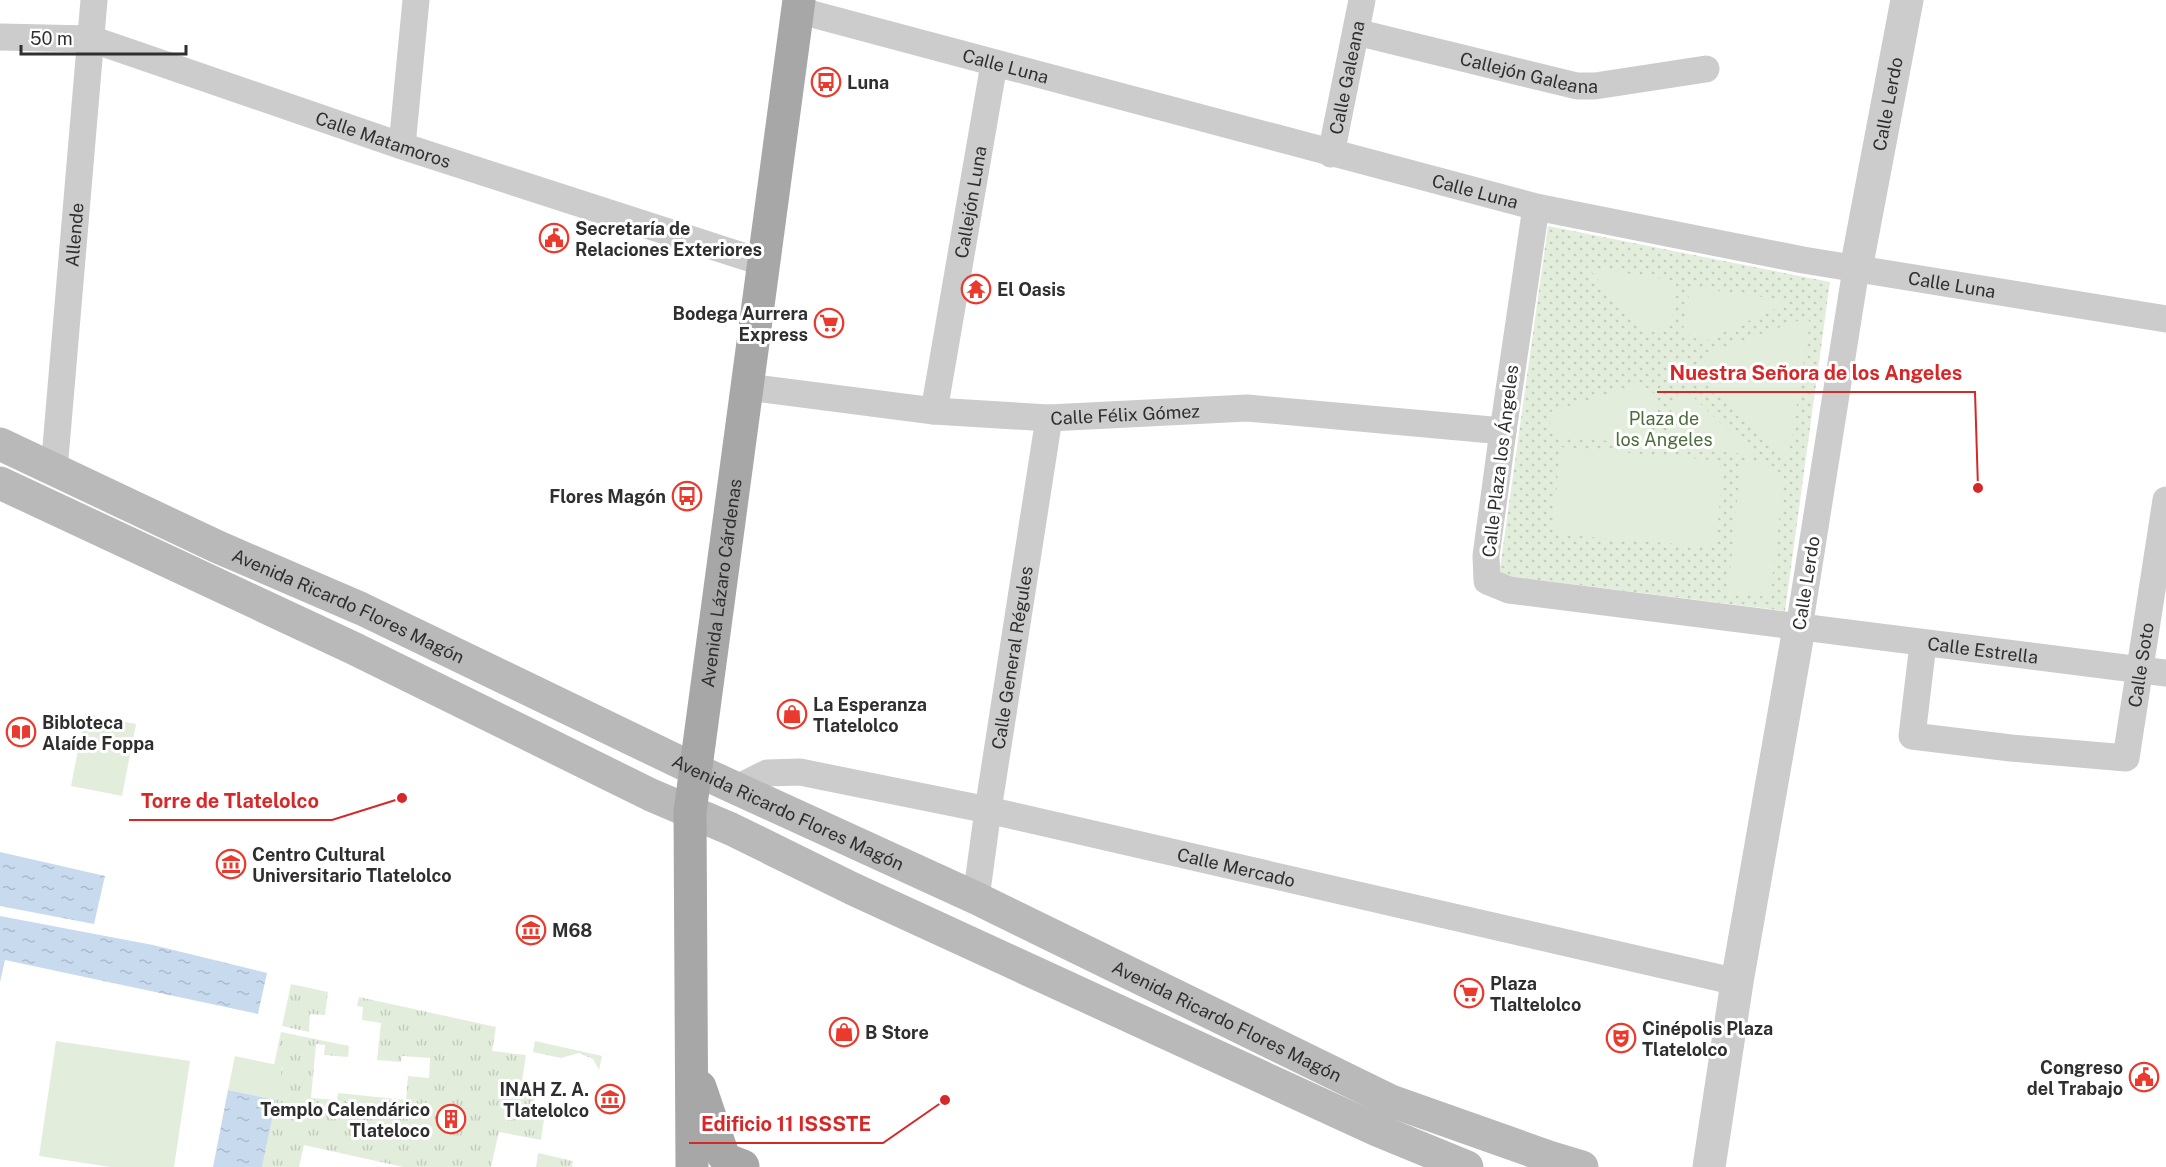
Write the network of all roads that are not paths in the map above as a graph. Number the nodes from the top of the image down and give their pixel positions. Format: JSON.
{"nodes":[{"id":1,"x":94,"y":0,"type":"edge"},
{"id":2,"x":416,"y":0,"type":"edge"},
{"id":3,"x":1362,"y":0,"type":"edge"},
{"id":4,"x":1907,"y":0,"type":"edge"},
{"id":5,"x":798,"y":5,"type":"edge"},
{"id":6,"x":1356,"y":32,"type":"junction"},
{"id":7,"x":0,"y":37,"type":"edge"},
{"id":8,"x":91,"y":39,"type":"junction"},
{"id":9,"x":994,"y":64,"type":"junction"},
{"id":10,"x":1706,"y":69,"type":"dead end"},
{"id":11,"x":402,"y":147,"type":"junction"},
{"id":12,"x":1331,"y":154,"type":"junction"},
{"id":13,"x":1536,"y":207,"type":"junction"},
{"id":14,"x":764,"y":263,"type":"junction"},
{"id":15,"x":1856,"y":270,"type":"junction"},
{"id":16,"x":2166,"y":319,"type":"edge"},
{"id":17,"x":747,"y":387,"type":"junction"},
{"id":18,"x":934,"y":411,"type":"junction"},
{"id":19,"x":1049,"y":418,"type":"junction"},
{"id":20,"x":1503,"y":431,"type":"junction"},
{"id":21,"x":0,"y":444,"type":"edge"},
{"id":22,"x":54,"y":470,"type":"junction"},
{"id":23,"x":0,"y":483,"type":"edge"},
{"id":24,"x":2166,"y":500,"type":"edge"},
{"id":25,"x":1799,"y":628,"type":"junction"},
{"id":26,"x":1923,"y":644,"type":"junction"},
{"id":27,"x":2153,"y":672,"type":"edge"},
{"id":28,"x":696,"y":770,"type":"junction"},
{"id":29,"x":737,"y":788,"type":"junction"},
{"id":30,"x":988,"y":810,"type":"junction"},
{"id":31,"x":690,"y":812,"type":"junction"},
{"id":32,"x":976,"y":898,"type":"junction"},
{"id":33,"x":1737,"y":982,"type":"junction"},
{"id":34,"x":690,"y":1057,"type":"junction"},
{"id":35,"x":743,"y":1166,"type":"edge"},
{"id":36,"x":692,"y":1167,"type":"edge"},
{"id":37,"x":1467,"y":1167,"type":"edge"},
{"id":38,"x":1582,"y":1167,"type":"edge"},
{"id":39,"x":1709,"y":1167,"type":"edge"}],
"edges":[{"from":1,"to":8,"type":"street","name":"Allende"},
{"from":2,"to":11,"type":"street"},
{"from":3,"to":6,"type":"street","name":"Calle Galeana"},
{"from":4,"to":15,"type":"street","name":"Calle Lerdo"},
{"from":5,"to":9,"type":"street","name":"Calle Luna"},
{"from":5,"to":14,"type":"main road","name":"Avenida Lázaro Cárdenas"},
{"from":6,"to":10,"type":"street","name":"Callejón Galeana"},
{"from":6,"to":12,"type":"street","name":"Calle Galeana"},
{"from":7,"to":8,"type":"street","name":"Calle Matamoros"},
{"from":8,"to":11,"type":"street","name":"Calle Matamoros"},
{"from":8,"to":22,"type":"street","name":"Allende"},
{"from":9,"to":12,"type":"street","name":"Calle Luna"},
{"from":9,"to":18,"type":"street","name":"Callejón Luna"},
{"from":11,"to":14,"type":"street","name":"Calle Matamoros"},
{"from":12,"to":13,"type":"street","name":"Calle Luna"},
{"from":13,"to":15,"type":"street","name":"Calle Luna"},
{"from":13,"to":20,"type":"street","name":"Calle Plaza los Ángeles"},
{"from":14,"to":17,"type":"main road","name":"Avenida Lázaro Cárdenas"},
{"from":15,"to":16,"type":"street","name":"Calle Luna"},
{"from":15,"to":25,"type":"street","name":"Calle Lerdo"},
{"from":17,"to":18,"type":"street","name":"Calle Félix Gómez"},
{"from":17,"to":28,"type":"main road","name":"Avenida Lázaro Cárdenas"},
{"from":18,"to":19,"type":"street","name":"Calle Félix Gómez"},
{"from":19,"to":20,"type":"street","name":"Calle Félix Gómez"},
{"from":19,"to":30,"type":"street","name":"Calle General Régules"},
{"from":20,"to":25,"type":"street","name":"Calle Plaza los Ángeles"},
{"from":21,"to":22,"type":"main road","name":"Avenida Ricardo Flores Magón"},
{"from":22,"to":28,"type":"main road","name":"Avenida Ricardo Flores Magón"},
{"from":23,"to":31,"type":"main road","name":"Avenida Ricardo Flores Magón"},
{"from":24,"to":27,"type":"street","name":"Calle Soto"},
{"from":25,"to":26,"type":"street","name":"Calle Estrella"},
{"from":25,"to":33,"type":"street","name":"Calle Lerdo"},
{"from":26,"to":27,"type":"street","name":"Calle Estrella"},
{"from":26,"to":27,"type":"street","name":"Calle Soto"},
{"from":28,"to":29,"type":"main road","name":"Avenida Ricardo Flores Magón"},
{"from":28,"to":31,"type":"main road","name":"Avenida Lázaro Cárdenas"},
{"from":29,"to":30,"type":"street","name":"Calle Mercado"},
{"from":29,"to":32,"type":"main road","name":"Avenida Ricardo Flores Magón"},
{"from":30,"to":32,"type":"street","name":"Calle General Régules"},
{"from":30,"to":33,"type":"street","name":"Calle Mercado"},
{"from":31,"to":34,"type":"main road","name":"Avenida Lázaro Cárdenas"},
{"from":31,"to":37,"type":"main road","name":"Avenida Ricardo Flores Magón"},
{"from":32,"to":38,"type":"main road","name":"Avenida Ricardo Flores Magón"},
{"from":33,"to":39,"type":"street","name":"Calle Lerdo"},
{"from":34,"to":35,"type":"main road"},
{"from":34,"to":36,"type":"main road","name":"Avenida Lázaro Cárdenas"}]}
